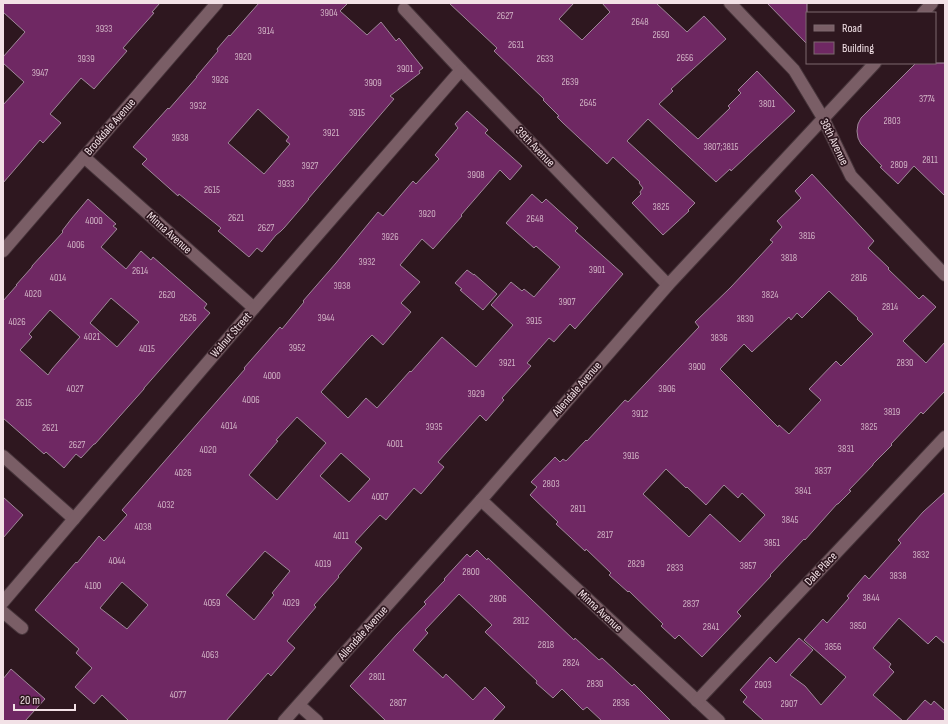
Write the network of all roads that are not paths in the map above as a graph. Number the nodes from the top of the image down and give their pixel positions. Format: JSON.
{"nodes":[{"id":1,"x":217,"y":3,"type":"edge"},
{"id":2,"x":730,"y":3,"type":"edge"},
{"id":3,"x":932,"y":3,"type":"edge"},
{"id":4,"x":404,"y":9,"type":"dead end"},
{"id":5,"x":924,"y":12,"type":"edge"},
{"id":6,"x":875,"y":64,"type":"edge"},
{"id":7,"x":461,"y":70,"type":"junction"},
{"id":8,"x":823,"y":118,"type":"junction"},
{"id":9,"x":84,"y":157,"type":"junction"},
{"id":10,"x":3,"y":251,"type":"edge"},
{"id":11,"x":945,"y":275,"type":"edge"},
{"id":12,"x":668,"y":285,"type":"junction"},
{"id":13,"x":254,"y":308,"type":"junction"},
{"id":14,"x":945,"y":437,"type":"edge"},
{"id":15,"x":3,"y":456,"type":"edge"},
{"id":16,"x":481,"y":500,"type":"junction"},
{"id":17,"x":74,"y":519,"type":"junction"},
{"id":18,"x":3,"y":602,"type":"edge"},
{"id":19,"x":3,"y":612,"type":"edge"},
{"id":20,"x":22,"y":628,"type":"dead end"},
{"id":21,"x":697,"y":701,"type":"junction"},
{"id":22,"x":299,"y":705,"type":"junction"},
{"id":23,"x":284,"y":721,"type":"edge"},
{"id":24,"x":317,"y":721,"type":"edge"},
{"id":25,"x":719,"y":721,"type":"edge"}],
"edges":[{"from":1,"to":9,"type":"street","name":"Brookdale Avenue"},
{"from":2,"to":8,"type":"street","name":"38th Avenue"},
{"from":3,"to":5,"type":"street"},
{"from":4,"to":7,"type":"street","name":"39th Avenue"},
{"from":6,"to":8,"type":"street","name":"Allendale Avenue"},
{"from":7,"to":12,"type":"street","name":"39th Avenue"},
{"from":7,"to":13,"type":"street","name":"Walnut Street"},
{"from":8,"to":11,"type":"street","name":"38th Avenue"},
{"from":8,"to":12,"type":"street","name":"Allendale Avenue"},
{"from":9,"to":10,"type":"street","name":"Brookdale Avenue"},
{"from":9,"to":13,"type":"street","name":"Minna Avenue"},
{"from":12,"to":16,"type":"street","name":"Allendale Avenue"},
{"from":13,"to":17,"type":"street","name":"Walnut Street"},
{"from":14,"to":21,"type":"street","name":"Dale Place"},
{"from":15,"to":17,"type":"street"},
{"from":16,"to":21,"type":"street","name":"Minna Avenue"},
{"from":16,"to":22,"type":"street","name":"Allendale Avenue"},
{"from":17,"to":18,"type":"street","name":"Walnut Street"},
{"from":19,"to":20,"type":"street"},
{"from":21,"to":25,"type":"street","name":"Minna Avenue"},
{"from":22,"to":23,"type":"street","name":"Allendale Avenue"},
{"from":22,"to":24,"type":"street"}]}
